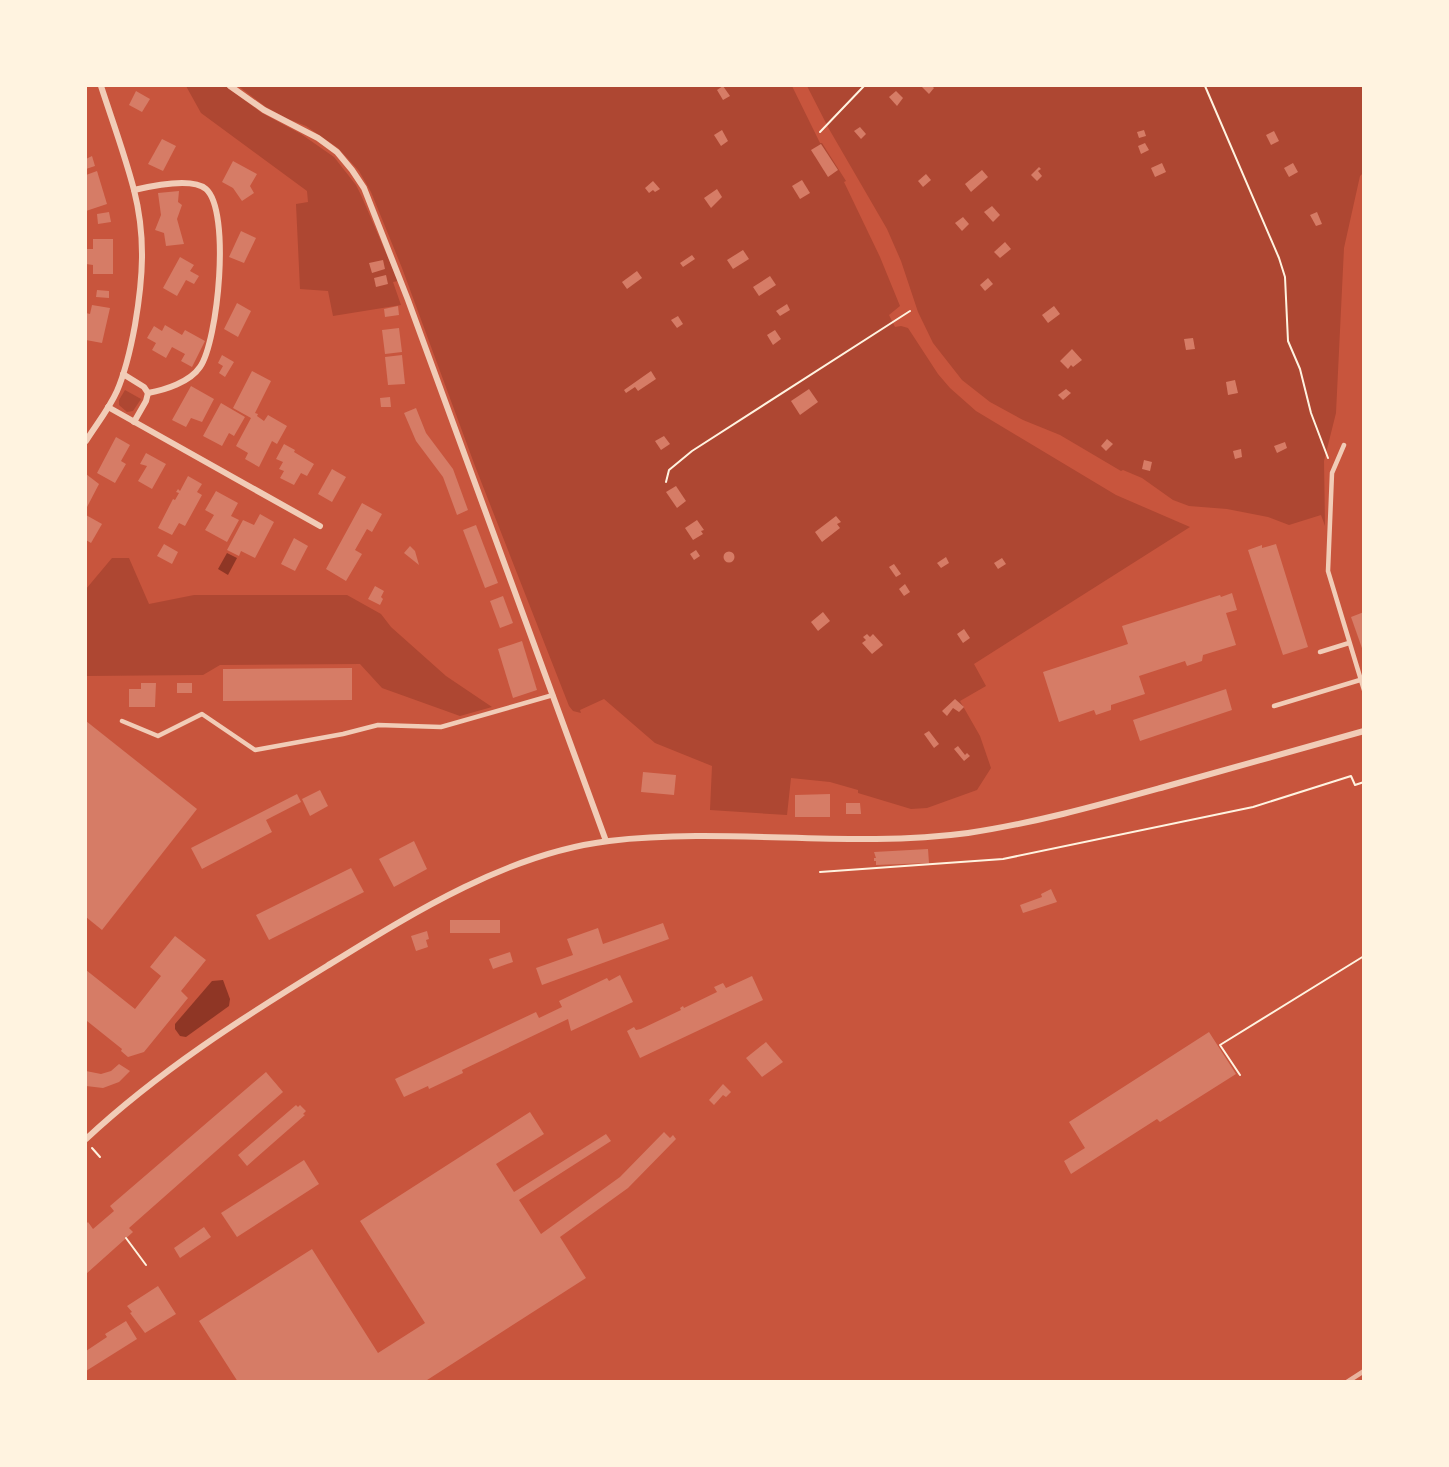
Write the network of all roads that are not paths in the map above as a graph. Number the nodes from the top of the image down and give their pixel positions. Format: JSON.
{"nodes":[{"id":1,"x":101,"y":86,"type":"edge"},
{"id":2,"x":230,"y":86,"type":"edge"},
{"id":3,"x":134,"y":190,"type":"junction"},
{"id":4,"x":123,"y":374,"type":"junction"},
{"id":5,"x":151,"y":392,"type":"junction"},
{"id":6,"x":108,"y":408,"type":"junction"},
{"id":7,"x":134,"y":422,"type":"junction"},
{"id":8,"x":86,"y":441,"type":"edge"},
{"id":9,"x":1344,"y":445,"type":"dead end"},
{"id":10,"x":320,"y":526,"type":"dead end"},
{"id":11,"x":1348,"y":643,"type":"junction"},
{"id":12,"x":1320,"y":652,"type":"dead end"},
{"id":13,"x":1360,"y":680,"type":"junction"},
{"id":14,"x":1364,"y":690,"type":"edge"},
{"id":15,"x":553,"y":695,"type":"junction"},
{"id":16,"x":1274,"y":706,"type":"dead end"},
{"id":17,"x":123,"y":721,"type":"dead end"},
{"id":18,"x":1364,"y":731,"type":"edge"},
{"id":19,"x":606,"y":841,"type":"junction"},
{"id":20,"x":86,"y":1139,"type":"edge"}],
"edges":[{"from":1,"to":3,"type":"street"},
{"from":2,"to":15,"type":"street"},
{"from":3,"to":4,"type":"street"},
{"from":3,"to":5,"type":"street"},
{"from":4,"to":5,"type":"street"},
{"from":4,"to":6,"type":"street"},
{"from":5,"to":7,"type":"street"},
{"from":6,"to":7,"type":"street"},
{"from":6,"to":8,"type":"street"},
{"from":7,"to":10,"type":"street"},
{"from":9,"to":11,"type":"lane"},
{"from":11,"to":12,"type":"lane"},
{"from":11,"to":13,"type":"lane"},
{"from":13,"to":14,"type":"lane"},
{"from":13,"to":16,"type":"lane"},
{"from":15,"to":17,"type":"lane"},
{"from":15,"to":19,"type":"street"},
{"from":18,"to":19,"type":"street"},
{"from":19,"to":20,"type":"street"}]}
